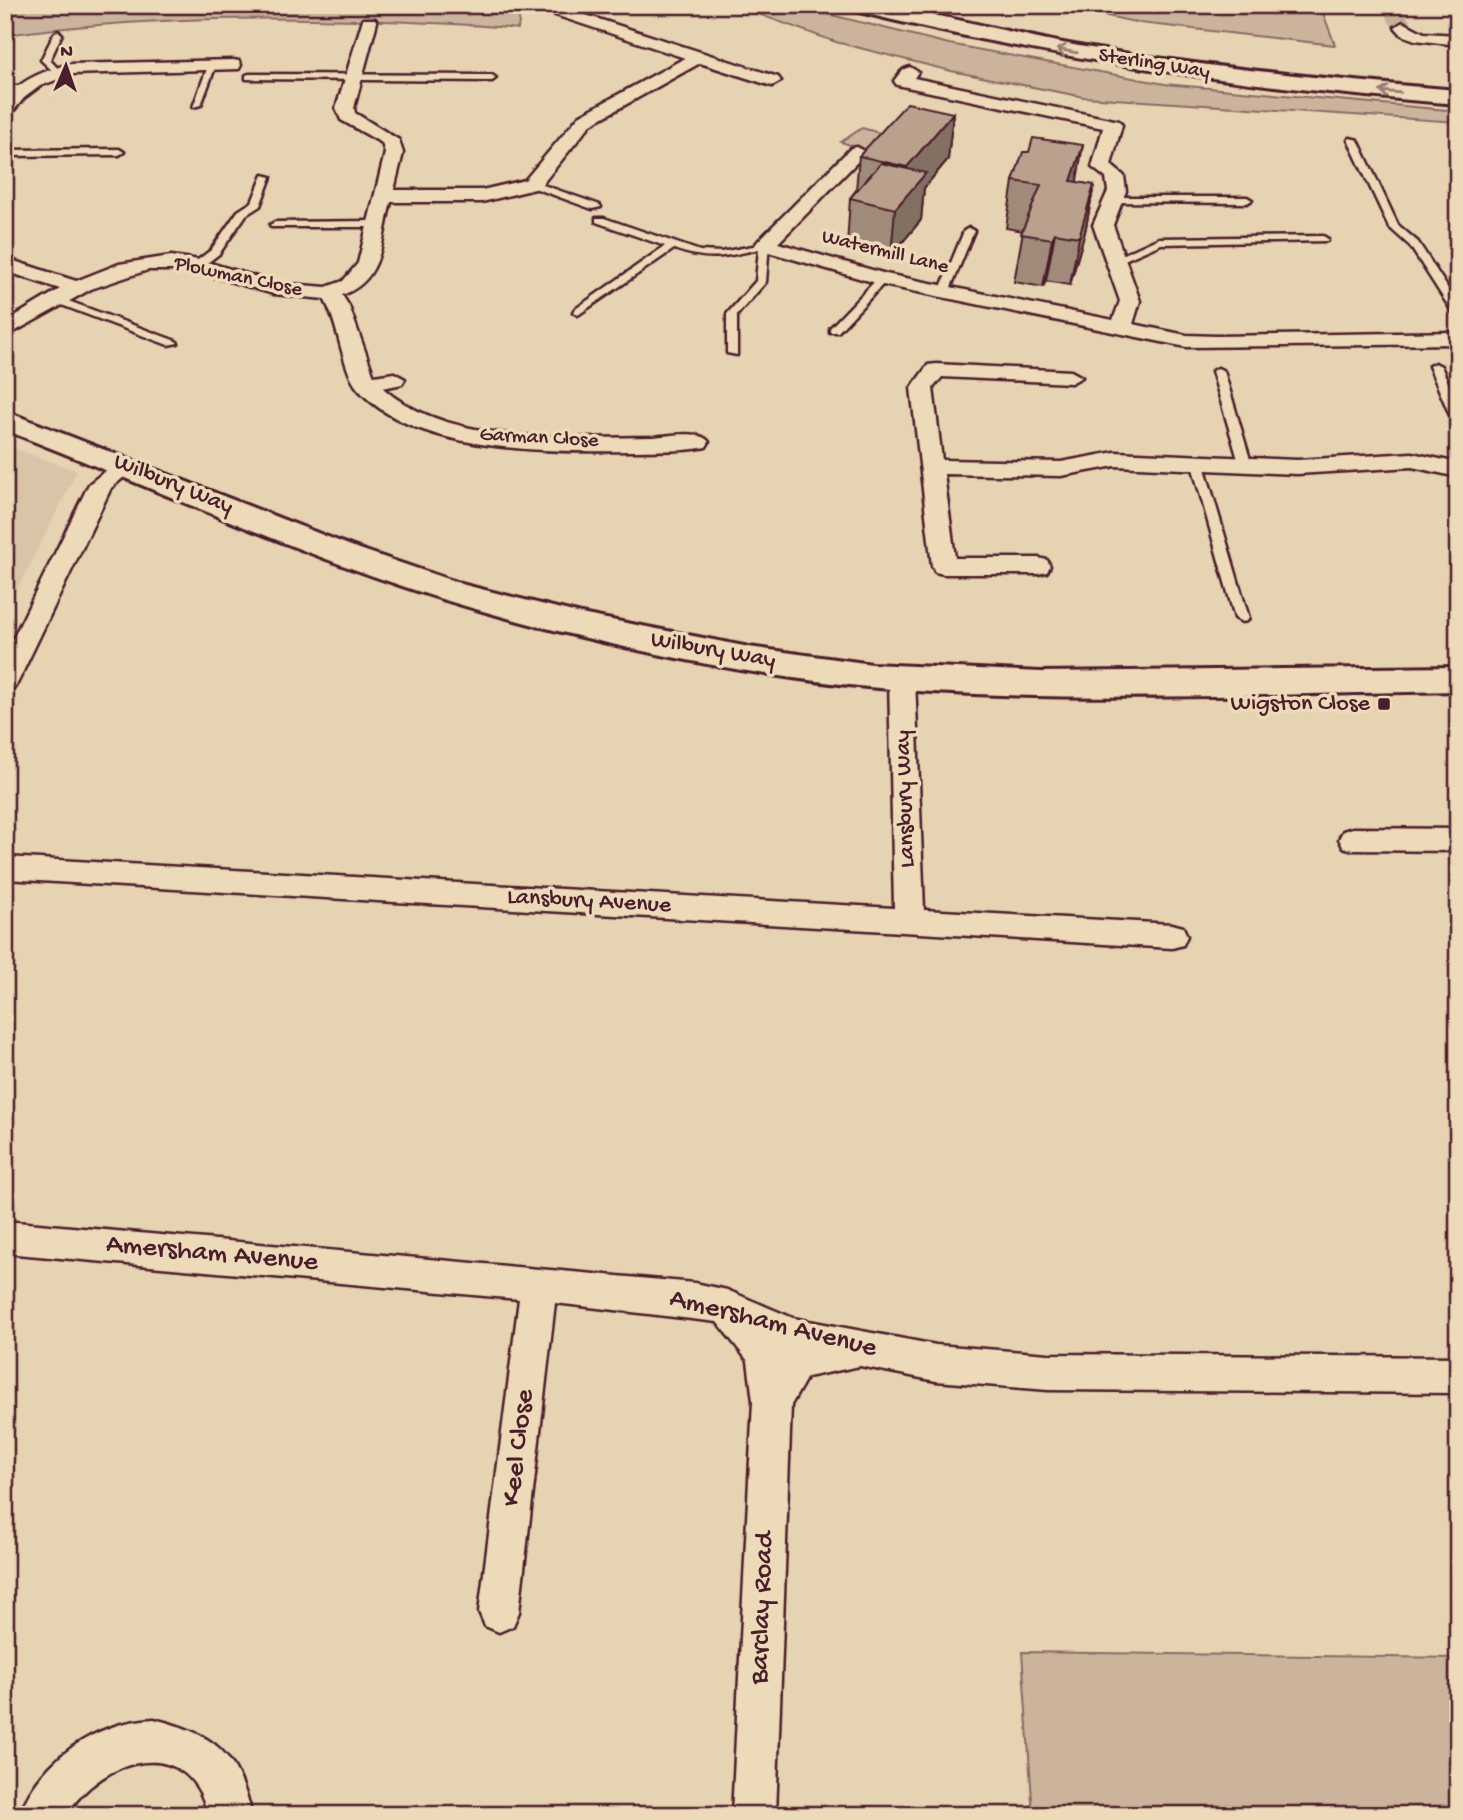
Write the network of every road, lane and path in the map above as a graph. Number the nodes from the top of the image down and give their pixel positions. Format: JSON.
{"nodes":[{"id":1,"x":854,"y":5,"type":"edge"},
{"id":2,"x":931,"y":5,"type":"edge"},
{"id":3,"x":561,"y":12,"type":"dead end"},
{"id":4,"x":369,"y":22,"type":"dead end"},
{"id":5,"x":1403,"y":27,"type":"tunnel mouth"},
{"id":6,"x":58,"y":34,"type":"dead end"},
{"id":7,"x":1458,"y":40,"type":"edge"},
{"id":8,"x":701,"y":56,"type":"junction"},
{"id":9,"x":212,"y":65,"type":"junction"},
{"id":10,"x":233,"y":65,"type":"dead end"},
{"id":11,"x":910,"y":72,"type":"dead end"},
{"id":12,"x":58,"y":73,"type":"junction"},
{"id":13,"x":249,"y":77,"type":"dead end"},
{"id":14,"x":355,"y":77,"type":"junction"},
{"id":15,"x":492,"y":78,"type":"dead end"},
{"id":16,"x":1458,"y":78,"type":"edge"},
{"id":17,"x":772,"y":81,"type":"dead end"},
{"id":18,"x":13,"y":89,"type":"edge"},
{"id":19,"x":1458,"y":97,"type":"edge"},
{"id":20,"x":196,"y":105,"type":"dead end"},
{"id":21,"x":5,"y":110,"type":"edge"},
{"id":22,"x":1353,"y":140,"type":"dead end"},
{"id":23,"x":120,"y":152,"type":"dead end"},
{"id":24,"x":857,"y":152,"type":"dead end"},
{"id":25,"x":5,"y":153,"type":"edge"},
{"id":26,"x":265,"y":177,"type":"dead end"},
{"id":27,"x":532,"y":184,"type":"junction"},
{"id":28,"x":384,"y":196,"type":"junction"},
{"id":29,"x":1113,"y":200,"type":"junction"},
{"id":30,"x":1247,"y":200,"type":"dead end"},
{"id":31,"x":596,"y":207,"type":"dead end"},
{"id":32,"x":600,"y":220,"type":"dead end"},
{"id":33,"x":375,"y":224,"type":"junction"},
{"id":34,"x":275,"y":225,"type":"dead end"},
{"id":35,"x":969,"y":231,"type":"dead end"},
{"id":36,"x":1323,"y":239,"type":"dead end"},
{"id":37,"x":673,"y":245,"type":"junction"},
{"id":38,"x":765,"y":245,"type":"junction"},
{"id":39,"x":1116,"y":260,"type":"junction"},
{"id":40,"x":5,"y":264,"type":"edge"},
{"id":41,"x":198,"y":265,"type":"junction"},
{"id":42,"x":883,"y":279,"type":"junction"},
{"id":43,"x":77,"y":288,"type":"junction"},
{"id":44,"x":330,"y":292,"type":"junction"},
{"id":45,"x":944,"y":292,"type":"junction"},
{"id":46,"x":55,"y":299,"type":"junction"},
{"id":47,"x":578,"y":312,"type":"dead end"},
{"id":48,"x":1458,"y":312,"type":"edge"},
{"id":49,"x":1121,"y":328,"type":"junction"},
{"id":50,"x":834,"y":330,"type":"dead end"},
{"id":51,"x":5,"y":331,"type":"edge"},
{"id":52,"x":1458,"y":338,"type":"edge"},
{"id":53,"x":172,"y":344,"type":"dead end"},
{"id":54,"x":733,"y":353,"type":"dead end"},
{"id":55,"x":1435,"y":366,"type":"dead end"},
{"id":56,"x":1218,"y":371,"type":"dead end"},
{"id":57,"x":1071,"y":377,"type":"dead end"},
{"id":58,"x":394,"y":379,"type":"dead end"},
{"id":59,"x":366,"y":384,"type":"junction"},
{"id":60,"x":5,"y":420,"type":"edge"},
{"id":61,"x":1458,"y":420,"type":"edge"},
{"id":62,"x":698,"y":442,"type":"dead end"},
{"id":63,"x":642,"y":443,"type":"junction"},
{"id":64,"x":1198,"y":465,"type":"junction"},
{"id":65,"x":127,"y":466,"type":"junction"},
{"id":66,"x":640,"y":466,"type":"dead end"},
{"id":67,"x":1246,"y":466,"type":"junction"},
{"id":68,"x":933,"y":467,"type":"junction"},
{"id":69,"x":1458,"y":470,"type":"edge"},
{"id":70,"x":1038,"y":566,"type":"dead end"},
{"id":71,"x":1242,"y":618,"type":"dead end"},
{"id":72,"x":902,"y":678,"type":"junction"},
{"id":73,"x":1458,"y":679,"type":"edge"},
{"id":74,"x":5,"y":682,"type":"edge"},
{"id":75,"x":1353,"y":839,"type":"dead end"},
{"id":76,"x":1458,"y":840,"type":"edge"},
{"id":77,"x":5,"y":868,"type":"edge"},
{"id":78,"x":909,"y":920,"type":"junction"},
{"id":79,"x":1172,"y":936,"type":"dead end"},
{"id":80,"x":5,"y":1237,"type":"edge"},
{"id":81,"x":539,"y":1284,"type":"junction"},
{"id":82,"x":727,"y":1307,"type":"junction"},
{"id":83,"x":873,"y":1349,"type":"junction"},
{"id":84,"x":1458,"y":1376,"type":"edge"},
{"id":85,"x":772,"y":1401,"type":"junction"},
{"id":86,"x":499,"y":1612,"type":"dead end"},
{"id":87,"x":41,"y":1815,"type":"edge"},
{"id":88,"x":230,"y":1815,"type":"edge"},
{"id":89,"x":754,"y":1815,"type":"edge"}],
"edges":[{"from":19,"to":1,"type":"main road","name":"Sterling Way","one_way":true},
{"from":2,"to":16,"type":"main road","name":"Sterling Way"},
{"from":3,"to":8,"type":"street"},
{"from":4,"to":14,"type":"street","name":"Plowman Close"},
{"from":5,"to":7,"type":"street"},
{"from":6,"to":12,"type":"lane"},
{"from":8,"to":17,"type":"street"},
{"from":8,"to":27,"type":"street"},
{"from":9,"to":10,"type":"street"},
{"from":9,"to":12,"type":"street"},
{"from":9,"to":20,"type":"lane"},
{"from":11,"to":29,"type":"street"},
{"from":12,"to":18,"type":"street"},
{"from":13,"to":14,"type":"lane"},
{"from":14,"to":15,"type":"lane"},
{"from":14,"to":28,"type":"street","name":"Plowman Close"},
{"from":18,"to":21,"type":"street"},
{"from":22,"to":48,"type":"lane"},
{"from":23,"to":25,"type":"lane"},
{"from":24,"to":38,"type":"street","name":"Watermill Lane"},
{"from":26,"to":41,"type":"lane"},
{"from":27,"to":28,"type":"street"},
{"from":27,"to":31,"type":"lane"},
{"from":28,"to":33,"type":"street","name":"Plowman Close"},
{"from":29,"to":30,"type":"lane"},
{"from":29,"to":39,"type":"street"},
{"from":32,"to":37,"type":"lane"},
{"from":33,"to":34,"type":"lane"},
{"from":33,"to":44,"type":"street","name":"Plowman Close"},
{"from":35,"to":45,"type":"lane"},
{"from":36,"to":39,"type":"lane"},
{"from":37,"to":38,"type":"lane"},
{"from":37,"to":47,"type":"lane"},
{"from":38,"to":42,"type":"street","name":"Watermill Lane"},
{"from":38,"to":54,"type":"lane"},
{"from":39,"to":49,"type":"street"},
{"from":40,"to":43,"type":"street"},
{"from":41,"to":43,"type":"street","name":"Plowman Close"},
{"from":41,"to":44,"type":"street","name":"Plowman Close"},
{"from":42,"to":45,"type":"street","name":"Watermill Lane"},
{"from":42,"to":50,"type":"lane"},
{"from":43,"to":46,"type":"street","name":"Plowman Close"},
{"from":44,"to":59,"type":"street"},
{"from":45,"to":49,"type":"street","name":"Watermill Lane"},
{"from":46,"to":51,"type":"street","name":"Plowman Close"},
{"from":46,"to":53,"type":"lane"},
{"from":49,"to":52,"type":"street","name":"Watermill Lane"},
{"from":55,"to":61,"type":"lane"},
{"from":56,"to":67,"type":"lane"},
{"from":57,"to":68,"type":"street"},
{"from":58,"to":59,"type":"street"},
{"from":59,"to":63,"type":"street","name":"Garman Close"},
{"from":60,"to":65,"type":"main road","name":"Wilbury Way"},
{"from":62,"to":63,"type":"street","name":"Garman Close"},
{"from":63,"to":66,"type":"street"},
{"from":64,"to":67,"type":"street"},
{"from":64,"to":68,"type":"street"},
{"from":64,"to":71,"type":"lane"},
{"from":65,"to":72,"type":"main road","name":"Wilbury Way"},
{"from":65,"to":74,"type":"street"},
{"from":67,"to":69,"type":"street"},
{"from":68,"to":70,"type":"street"},
{"from":72,"to":73,"type":"main road","name":"Wilbury Way"},
{"from":72,"to":78,"type":"street","name":"Lansbury Way"},
{"from":75,"to":76,"type":"street"},
{"from":77,"to":78,"type":"street","name":"Lansbury Avenue"},
{"from":78,"to":79,"type":"street","name":"Lansbury Avenue"},
{"from":80,"to":81,"type":"street","name":"Amersham Avenue"},
{"from":81,"to":82,"type":"street","name":"Amersham Avenue"},
{"from":81,"to":86,"type":"street","name":"Keel Close"},
{"from":82,"to":83,"type":"street","name":"Amersham Avenue"},
{"from":82,"to":85,"type":"street","name":"Barclay Road"},
{"from":83,"to":84,"type":"street","name":"Amersham Avenue"},
{"from":83,"to":85,"type":"street","name":"Barclay Road"},
{"from":85,"to":89,"type":"street","name":"Barclay Road"},
{"from":87,"to":88,"type":"street"}]}
